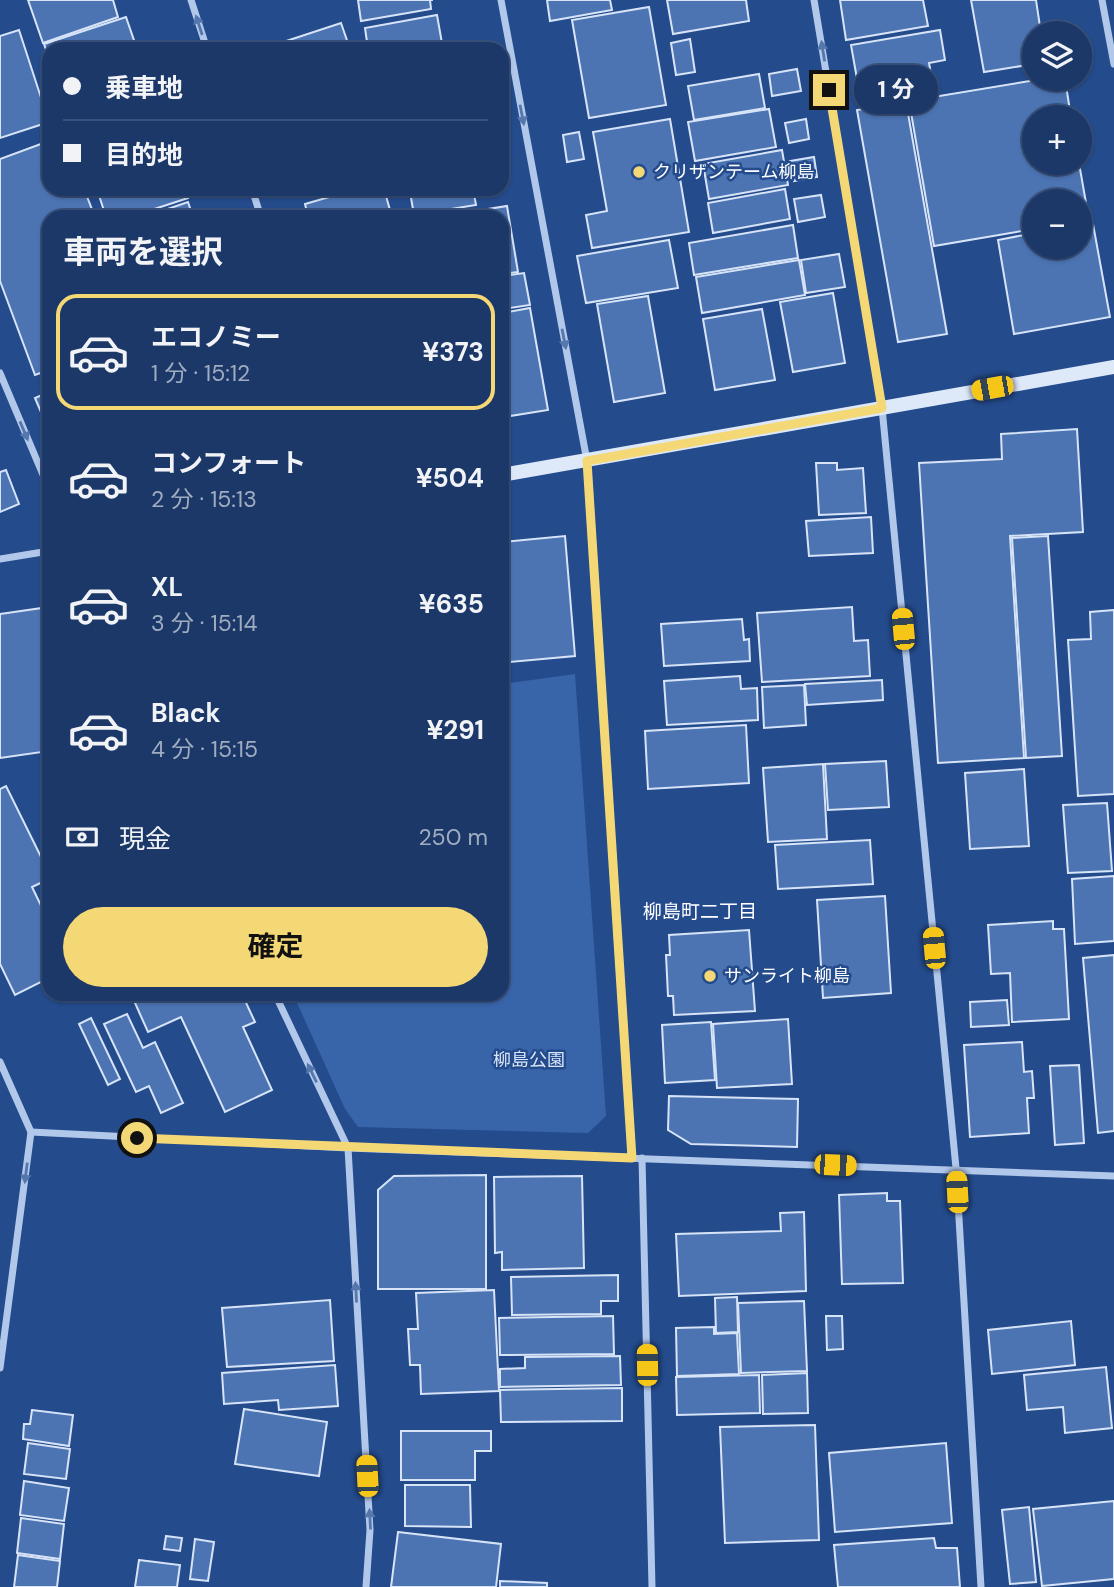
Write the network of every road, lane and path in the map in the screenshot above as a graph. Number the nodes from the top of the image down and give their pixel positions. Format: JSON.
{"nodes":[{"id":1,"x":191,"y":0,"type":"edge"},
{"id":2,"x":501,"y":0,"type":"edge"},
{"id":3,"x":814,"y":0,"type":"edge"},
{"id":4,"x":1102,"y":0,"type":"edge"},
{"id":5,"x":205,"y":42,"type":"edge"},
{"id":6,"x":509,"y":42,"type":"edge"},
{"id":7,"x":509,"y":43,"type":"edge"},
{"id":8,"x":1114,"y":64,"type":"edge"},
{"id":9,"x":1114,"y":367,"type":"edge"},
{"id":10,"x":0,"y":373,"type":"edge"},
{"id":11,"x":882,"y":408,"type":"junction"},
{"id":12,"x":587,"y":461,"type":"junction"},
{"id":13,"x":42,"y":472,"type":"edge"},
{"id":14,"x":509,"y":474,"type":"edge"},
{"id":15,"x":42,"y":552,"type":"edge"},
{"id":16,"x":0,"y":559,"type":"edge"},
{"id":17,"x":278,"y":1001,"type":"edge"},
{"id":18,"x":0,"y":1062,"type":"edge"},
{"id":19,"x":31,"y":1132,"type":"junction"},
{"id":20,"x":348,"y":1148,"type":"junction"},
{"id":21,"x":632,"y":1158,"type":"junction"},
{"id":22,"x":642,"y":1158,"type":"junction"},
{"id":23,"x":956,"y":1168,"type":"junction"},
{"id":24,"x":1114,"y":1176,"type":"edge"},
{"id":25,"x":0,"y":1368,"type":"edge"},
{"id":26,"x":366,"y":1587,"type":"edge"},
{"id":27,"x":652,"y":1587,"type":"edge"},
{"id":28,"x":981,"y":1587,"type":"edge"}],
"edges":[{"from":5,"to":1,"type":"street","one_way":true},
{"from":2,"to":6,"type":"street","one_way":true},
{"from":11,"to":3,"type":"street","one_way":true},
{"from":4,"to":8,"type":"street"},
{"from":7,"to":12,"type":"street","one_way":true},
{"from":9,"to":11,"type":"street"},
{"from":10,"to":13,"type":"street","one_way":true},
{"from":11,"to":12,"type":"street"},
{"from":11,"to":23,"type":"street"},
{"from":12,"to":14,"type":"street"},
{"from":12,"to":21,"type":"street"},
{"from":15,"to":16,"type":"street"},
{"from":20,"to":17,"type":"street","one_way":true},
{"from":18,"to":19,"type":"street"},
{"from":19,"to":20,"type":"street"},
{"from":19,"to":25,"type":"street","one_way":true},
{"from":20,"to":21,"type":"street"},
{"from":26,"to":20,"type":"street","one_way":true},
{"from":21,"to":22,"type":"street"},
{"from":22,"to":23,"type":"street"},
{"from":22,"to":27,"type":"street"},
{"from":23,"to":24,"type":"street"},
{"from":23,"to":28,"type":"street"}]}
